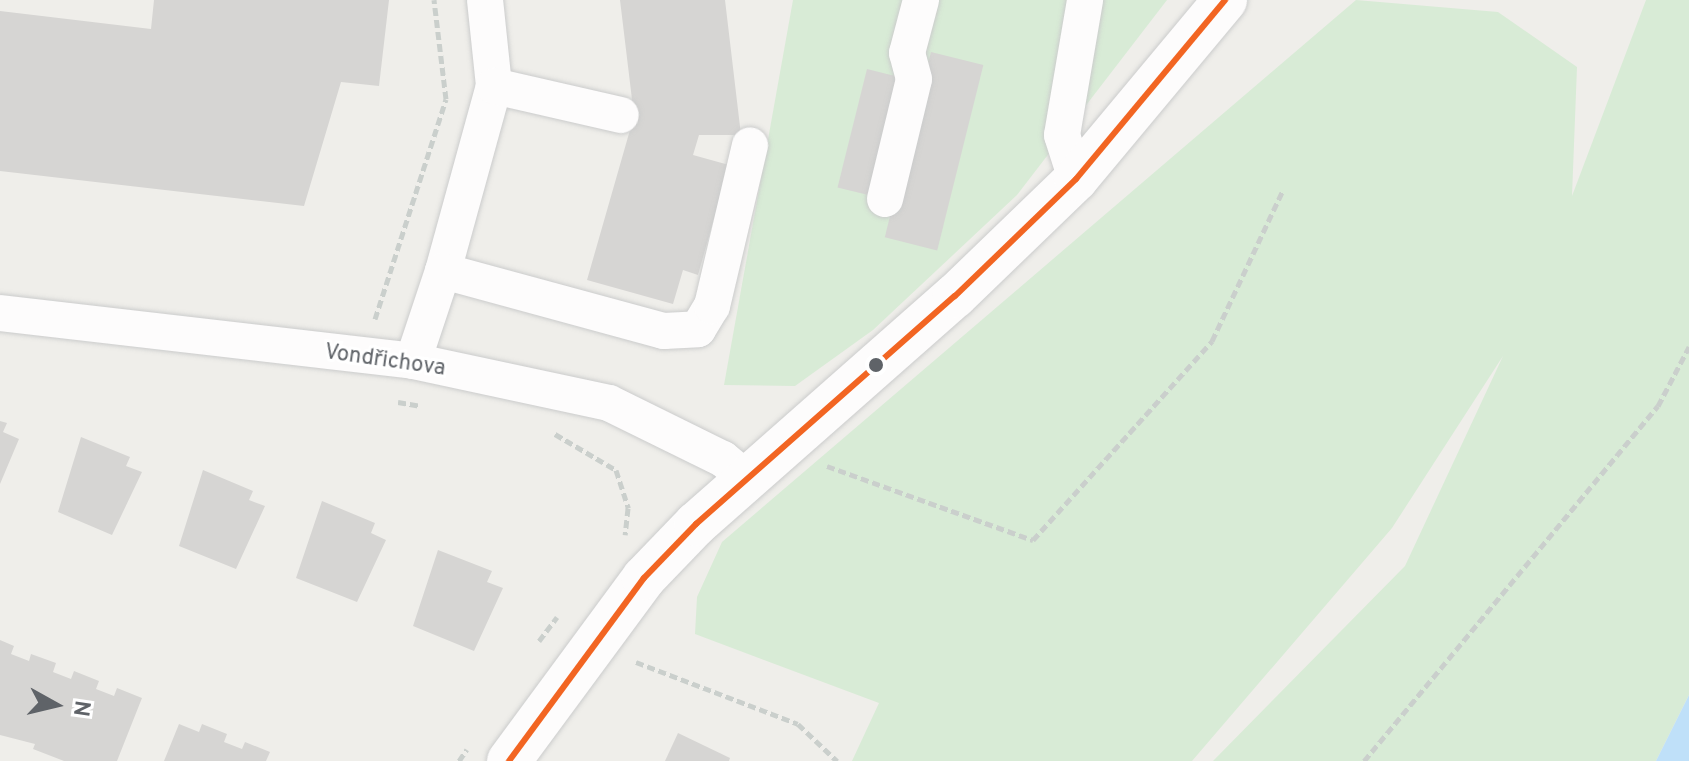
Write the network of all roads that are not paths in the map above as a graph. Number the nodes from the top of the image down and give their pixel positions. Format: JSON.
{"nodes":[{"id":1,"x":485,"y":0,"type":"edge"},
{"id":2,"x":921,"y":0,"type":"edge"},
{"id":3,"x":1085,"y":0,"type":"edge"},
{"id":4,"x":1225,"y":0,"type":"edge"},
{"id":5,"x":494,"y":86,"type":"junction"},
{"id":6,"x":621,"y":115,"type":"dead end"},
{"id":7,"x":750,"y":145,"type":"dead end"},
{"id":8,"x":1076,"y":179,"type":"junction"},
{"id":9,"x":885,"y":199,"type":"dead end"},
{"id":10,"x":443,"y":271,"type":"junction"},
{"id":11,"x":0,"y":313,"type":"edge"},
{"id":12,"x":413,"y":361,"type":"junction"},
{"id":13,"x":748,"y":480,"type":"junction"},
{"id":14,"x":509,"y":761,"type":"edge"}],
"edges":[{"from":1,"to":5,"type":"street"},
{"from":2,"to":9,"type":"street"},
{"from":3,"to":8,"type":"street"},
{"from":4,"to":8,"type":"street"},
{"from":5,"to":6,"type":"street"},
{"from":5,"to":10,"type":"street"},
{"from":7,"to":10,"type":"street"},
{"from":8,"to":13,"type":"street"},
{"from":10,"to":12,"type":"street"},
{"from":11,"to":12,"type":"street","name":"Vondřichova"},
{"from":12,"to":13,"type":"street","name":"Vondřichova"},
{"from":13,"to":14,"type":"street"}]}
